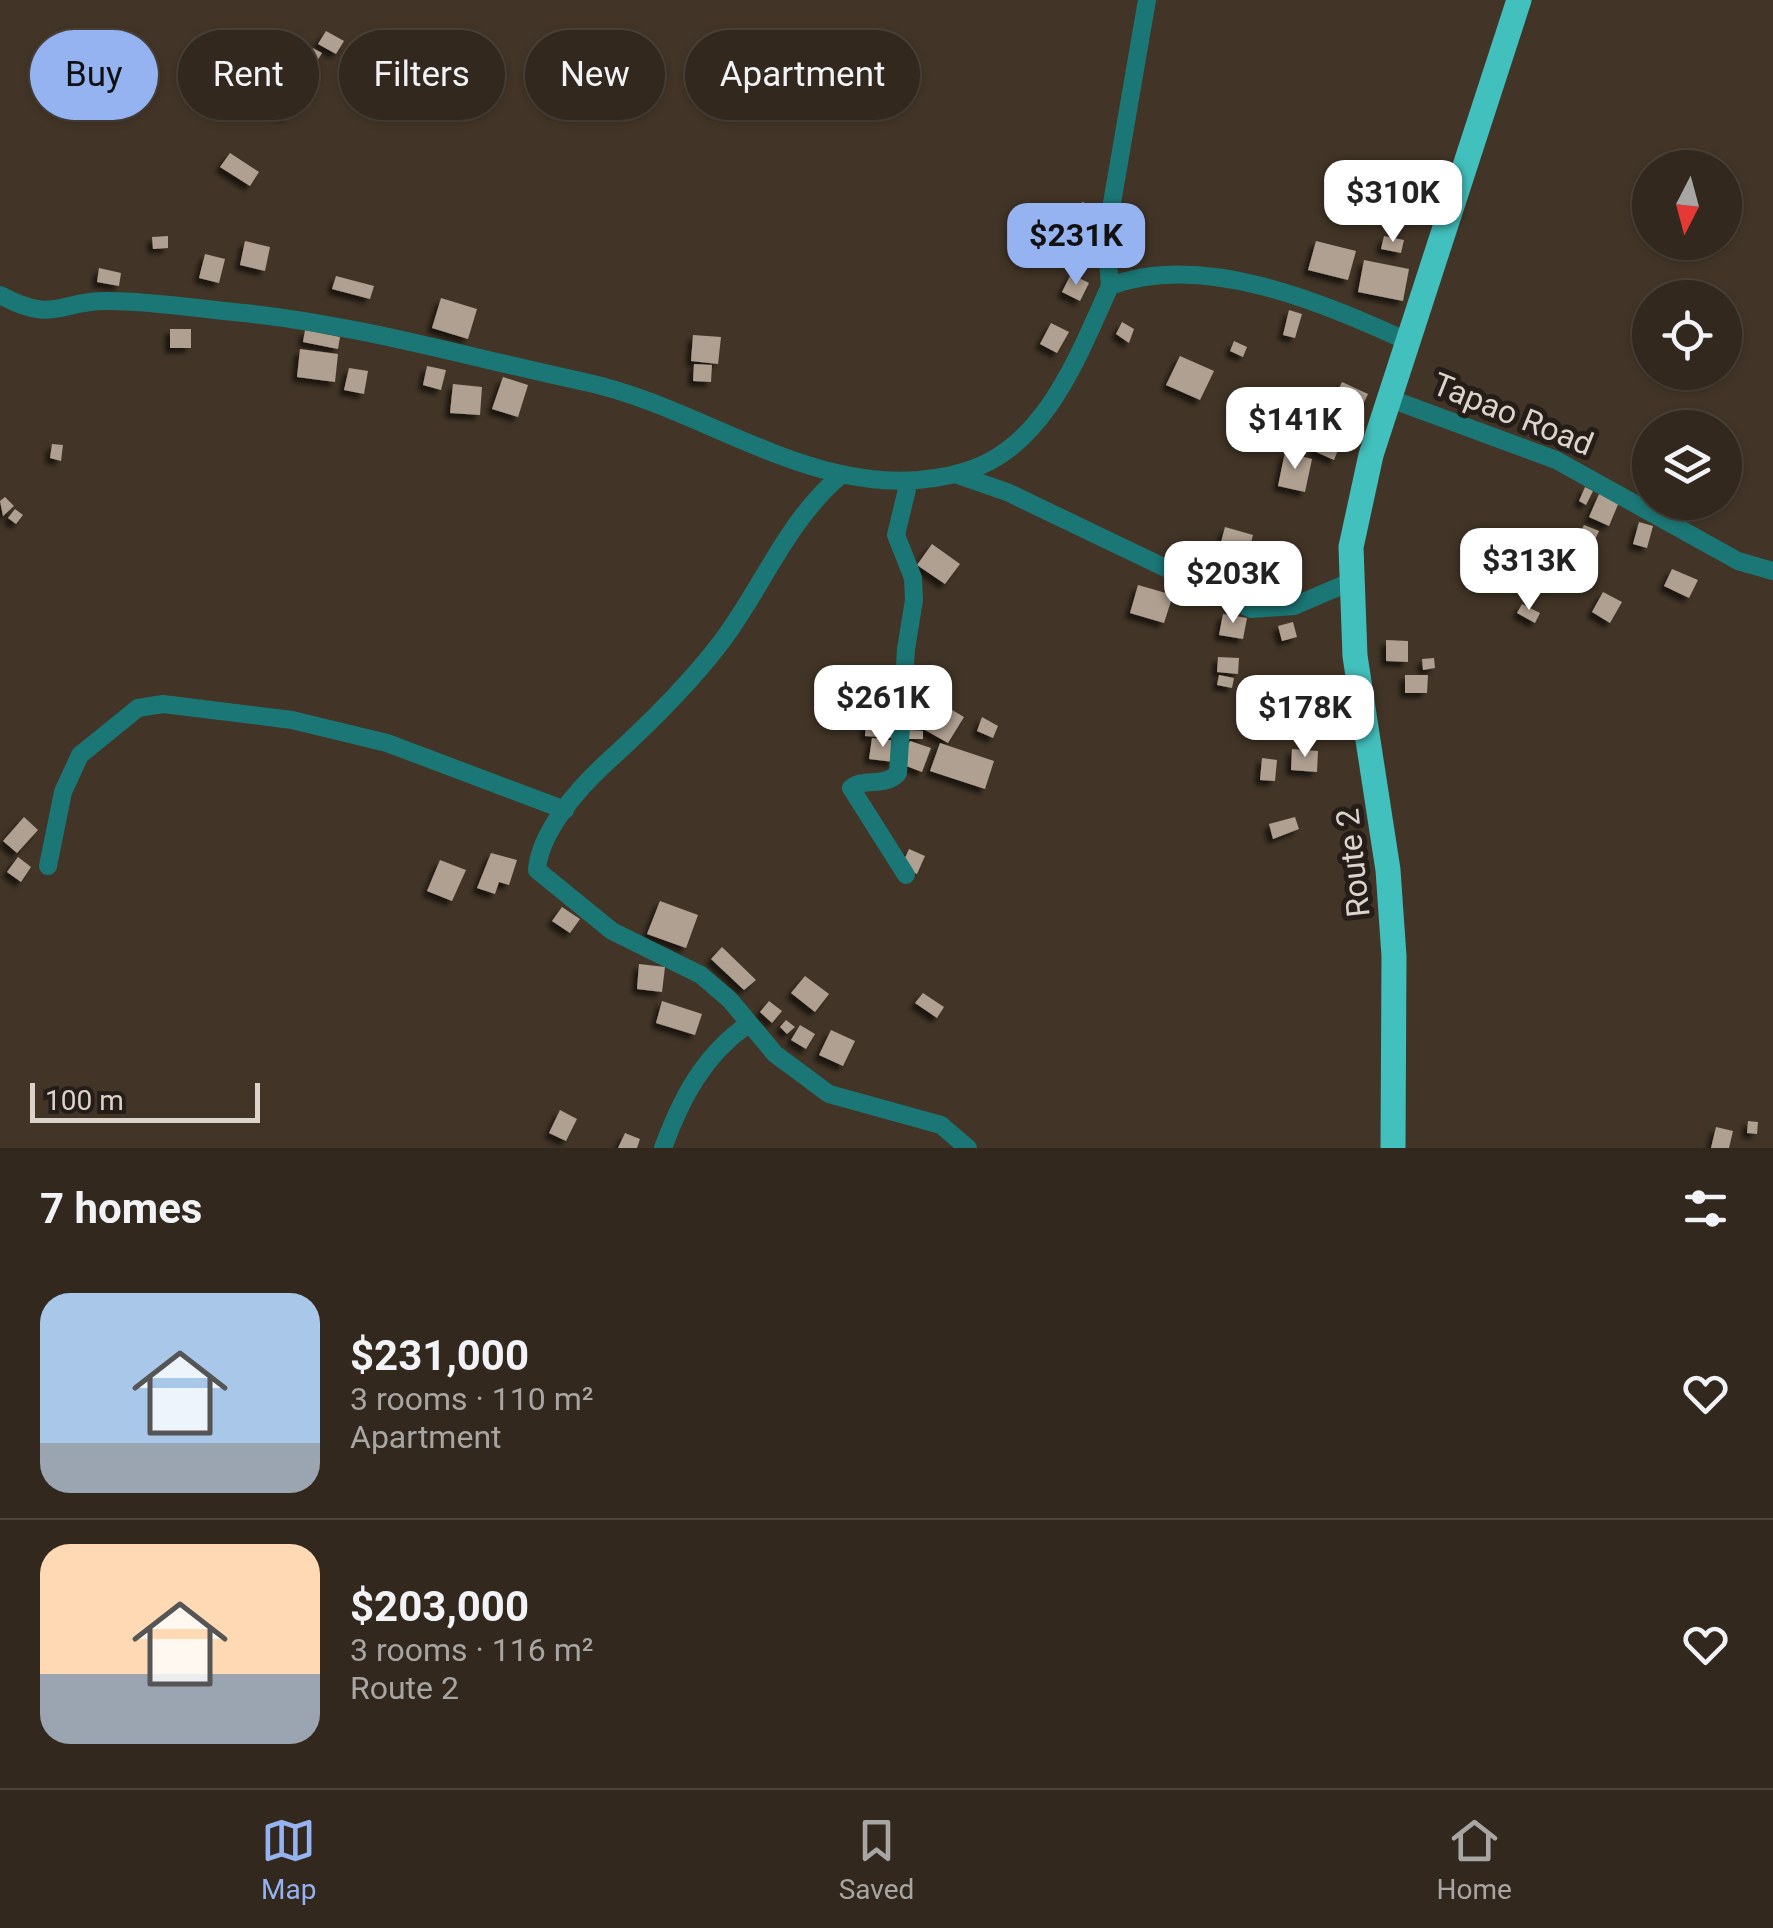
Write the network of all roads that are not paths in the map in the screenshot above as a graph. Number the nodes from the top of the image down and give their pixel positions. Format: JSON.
{"nodes":[{"id":1,"x":1146,"y":0,"type":"edge"},
{"id":2,"x":1518,"y":0,"type":"edge"},
{"id":3,"x":1110,"y":286,"type":"junction"},
{"id":4,"x":0,"y":295,"type":"edge"},
{"id":5,"x":1408,"y":342,"type":"junction"},
{"id":6,"x":1388,"y":398,"type":"junction"},
{"id":7,"x":955,"y":474,"type":"junction"},
{"id":8,"x":841,"y":475,"type":"junction"},
{"id":9,"x":909,"y":481,"type":"junction"},
{"id":10,"x":1773,"y":571,"type":"edge"},
{"id":11,"x":1350,"y":582,"type":"junction"},
{"id":12,"x":565,"y":810,"type":"junction"},
{"id":13,"x":48,"y":866,"type":"dead end"},
{"id":14,"x":906,"y":875,"type":"dead end"},
{"id":15,"x":747,"y":1025,"type":"junction"},
{"id":16,"x":663,"y":1148,"type":"edge"},
{"id":17,"x":968,"y":1148,"type":"edge"},
{"id":18,"x":1393,"y":1148,"type":"edge"}],
"edges":[{"from":1,"to":3,"type":"street"},
{"from":2,"to":5,"type":"highway","name":"Route 2"},
{"from":3,"to":5,"type":"street"},
{"from":3,"to":7,"type":"street"},
{"from":4,"to":8,"type":"street"},
{"from":5,"to":6,"type":"highway","name":"Route 2"},
{"from":6,"to":10,"type":"street","name":"Tapao Road"},
{"from":6,"to":11,"type":"highway","name":"Route 2"},
{"from":7,"to":9,"type":"street"},
{"from":7,"to":11,"type":"street"},
{"from":8,"to":9,"type":"street"},
{"from":8,"to":12,"type":"street"},
{"from":9,"to":14,"type":"street"},
{"from":11,"to":18,"type":"highway","name":"Route 2"},
{"from":12,"to":13,"type":"street"},
{"from":12,"to":15,"type":"street"},
{"from":15,"to":16,"type":"street"},
{"from":15,"to":17,"type":"street"}]}
